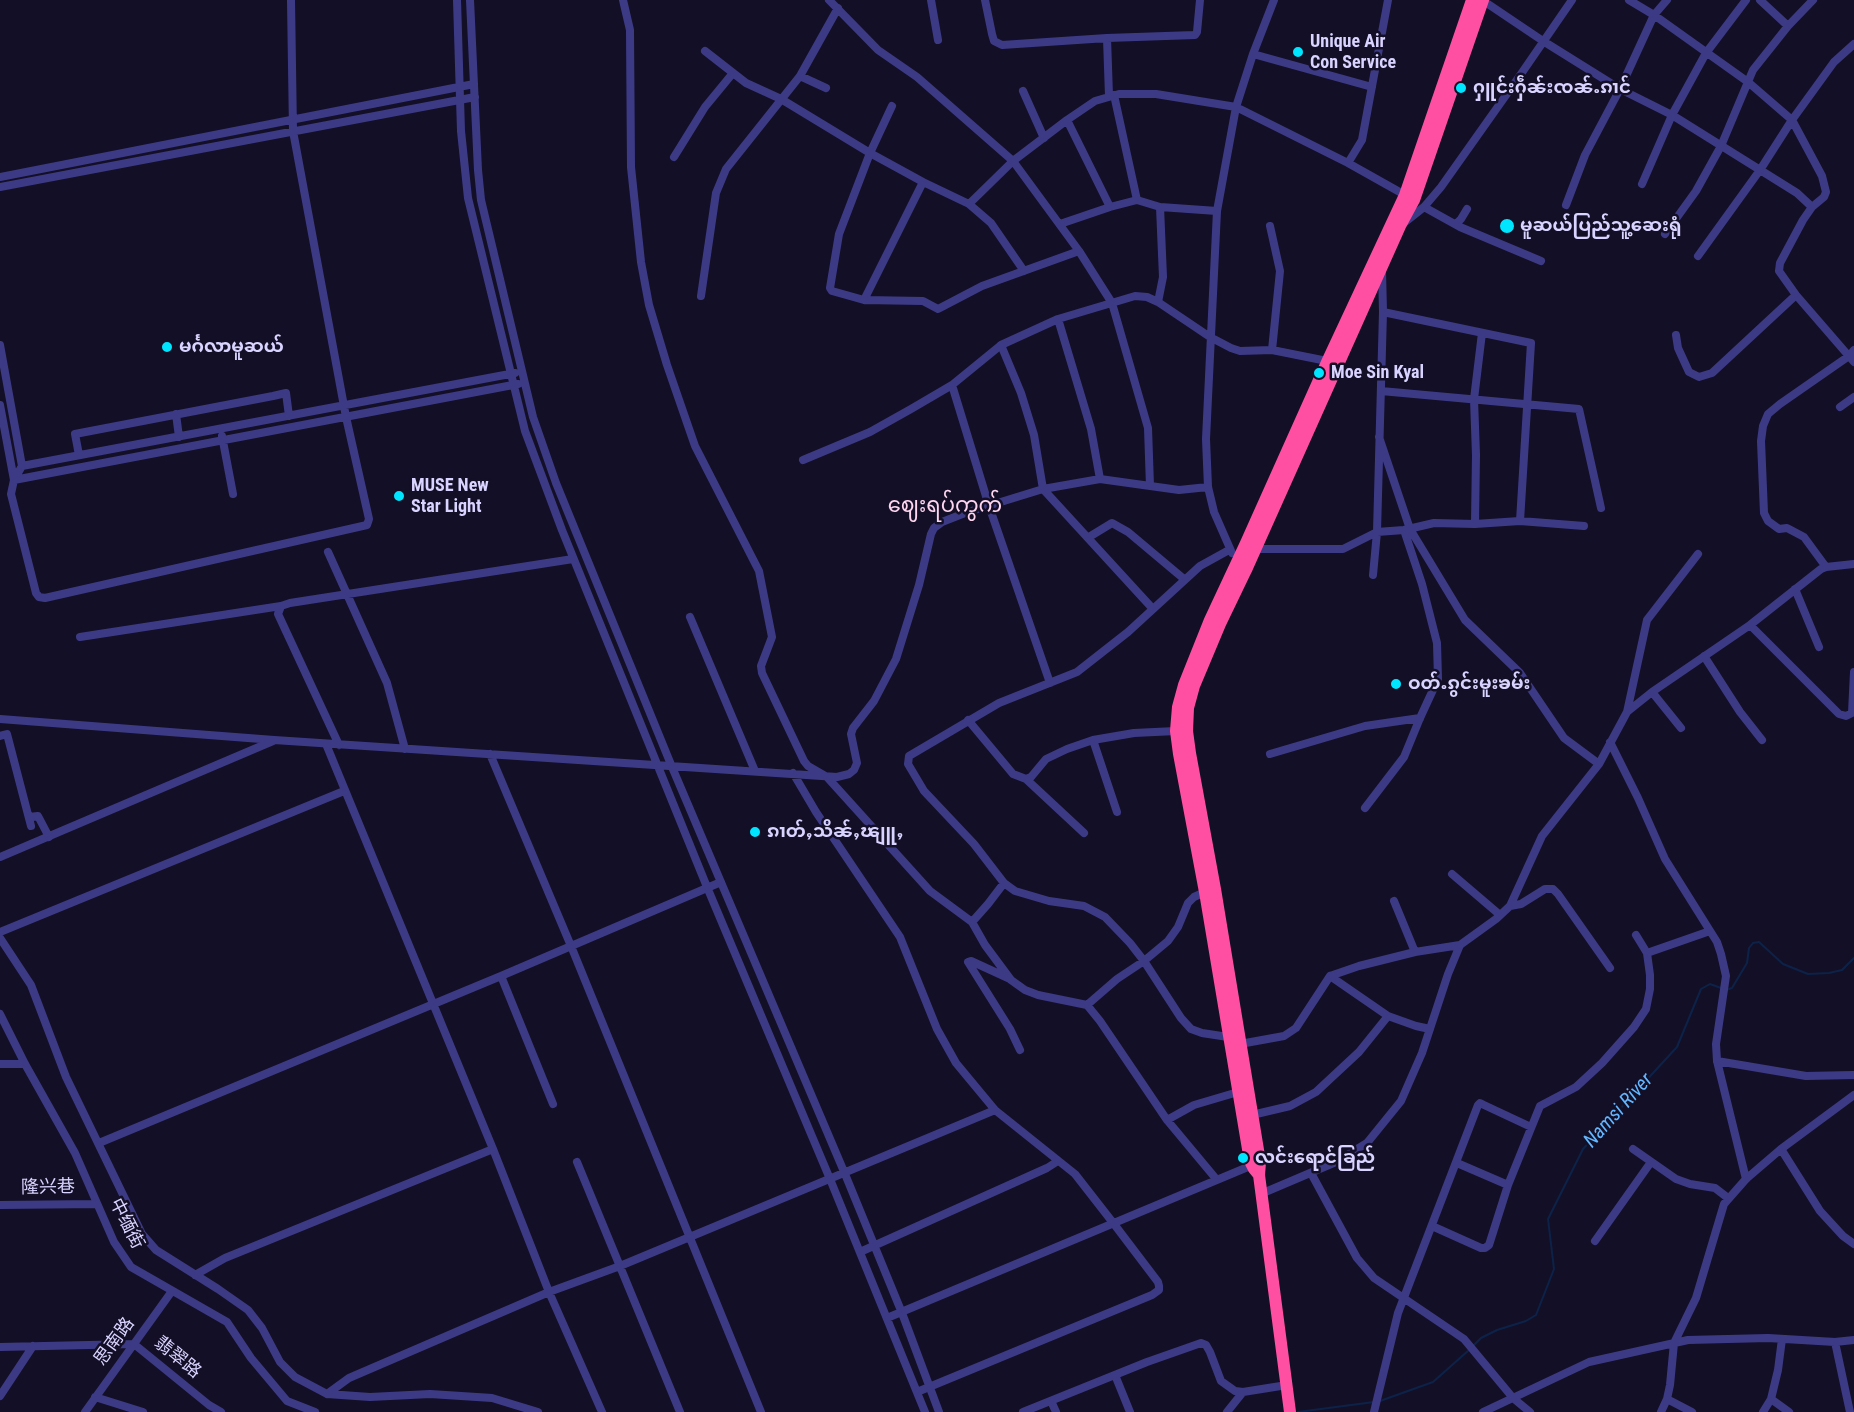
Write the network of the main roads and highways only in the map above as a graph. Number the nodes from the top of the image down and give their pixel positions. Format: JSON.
{"nodes":[{"id":1,"x":1472,"y":0,"type":"edge"},
{"id":2,"x":1482,"y":0,"type":"edge"},
{"id":3,"x":1395,"y":228,"type":"junction"},
{"id":4,"x":1334,"y":362,"type":"junction"},
{"id":5,"x":1257,"y":1167,"type":"junction"},
{"id":6,"x":1290,"y":1410,"type":"edge"}],
"edges":[{"from":1,"to":3,"type":"highway"},
{"from":2,"to":3,"type":"highway"},
{"from":3,"to":4,"type":"highway"},
{"from":3,"to":4,"type":"highway"},
{"from":4,"to":5,"type":"highway"},
{"from":4,"to":5,"type":"highway"},
{"from":5,"to":6,"type":"highway"}]}
